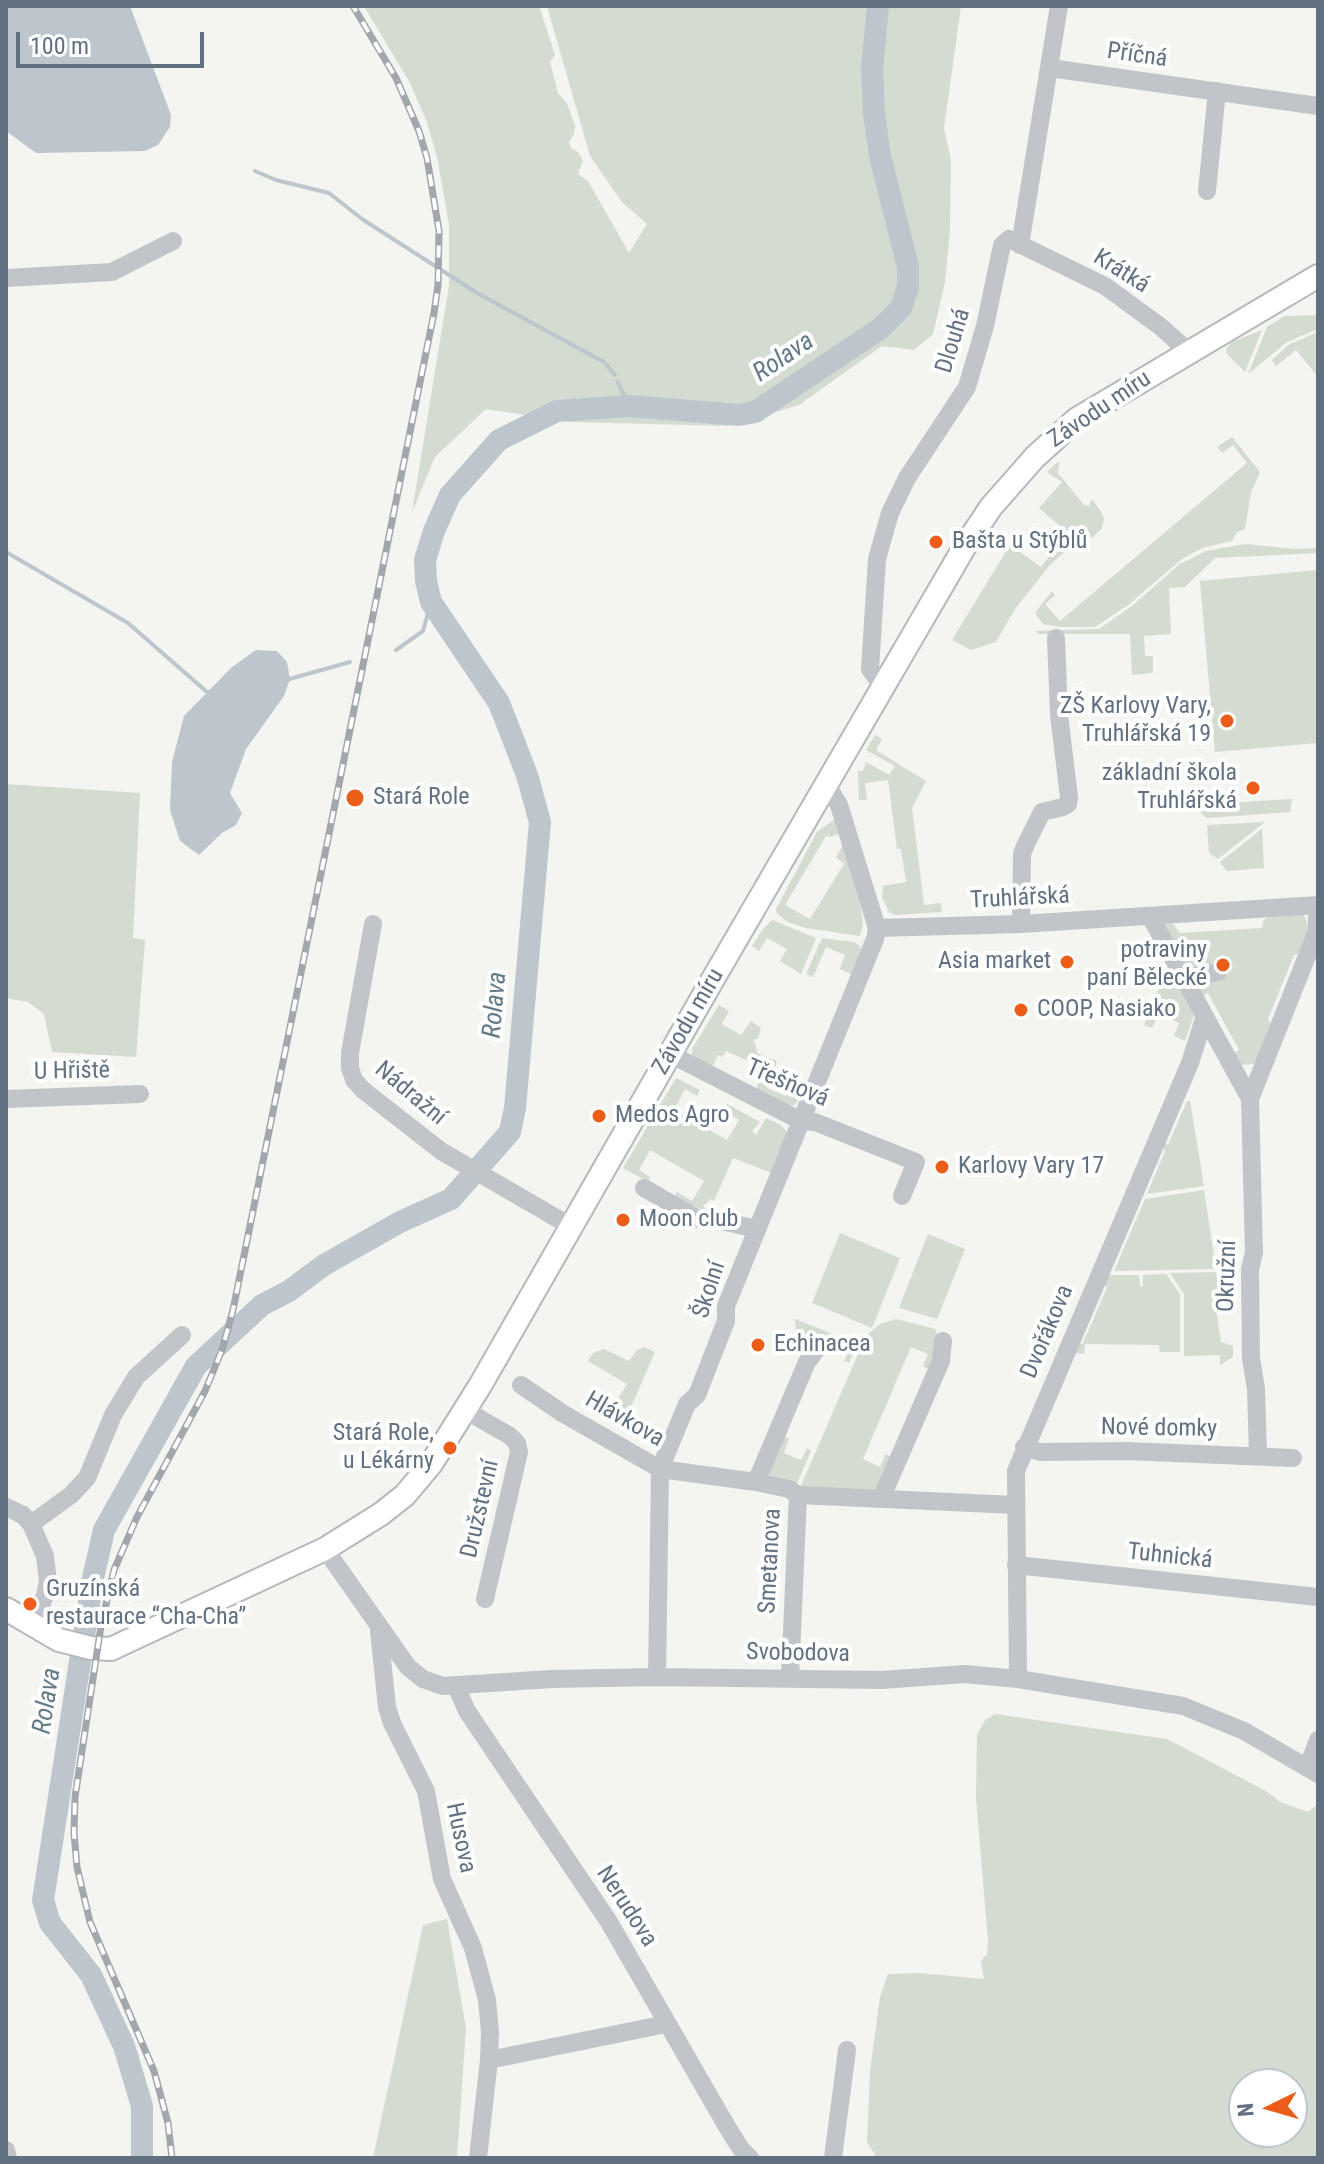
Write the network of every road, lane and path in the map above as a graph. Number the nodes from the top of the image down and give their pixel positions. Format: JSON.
{"nodes":[{"id":1,"x":1059,"y":6,"type":"edge"},
{"id":2,"x":1050,"y":68,"type":"junction"},
{"id":3,"x":1217,"y":91,"type":"junction"},
{"id":4,"x":1318,"y":106,"type":"edge"},
{"id":5,"x":1207,"y":191,"type":"dead end"},
{"id":6,"x":173,"y":241,"type":"dead end"},
{"id":7,"x":1020,"y":245,"type":"junction"},
{"id":8,"x":1318,"y":276,"type":"edge"},
{"id":9,"x":6,"y":278,"type":"edge"},
{"id":10,"x":1189,"y":352,"type":"junction"},
{"id":11,"x":1056,"y":638,"type":"dead end"},
{"id":12,"x":883,"y":687,"type":"junction"},
{"id":13,"x":827,"y":785,"type":"junction"},
{"id":14,"x":1317,"y":905,"type":"edge"},
{"id":15,"x":1150,"y":916,"type":"junction"},
{"id":16,"x":373,"y":924,"type":"dead end"},
{"id":17,"x":1021,"y":924,"type":"junction"},
{"id":18,"x":877,"y":928,"type":"junction"},
{"id":19,"x":1218,"y":972,"type":"dead end"},
{"id":20,"x":1183,"y":979,"type":"junction"},
{"id":21,"x":1204,"y":1019,"type":"junction"},
{"id":22,"x":670,"y":1054,"type":"junction"},
{"id":23,"x":1263,"y":1067,"type":"junction"},
{"id":24,"x":1235,"y":1070,"type":"junction"},
{"id":25,"x":140,"y":1094,"type":"dead end"},
{"id":26,"x":6,"y":1099,"type":"edge"},
{"id":27,"x":1250,"y":1099,"type":"junction"},
{"id":28,"x":801,"y":1121,"type":"junction"},
{"id":29,"x":644,"y":1188,"type":"dead end"},
{"id":30,"x":902,"y":1196,"type":"dead end"},
{"id":31,"x":572,"y":1227,"type":"junction"},
{"id":32,"x":757,"y":1229,"type":"junction"},
{"id":33,"x":182,"y":1335,"type":"dead end"},
{"id":34,"x":943,"y":1341,"type":"dead end"},
{"id":35,"x":821,"y":1344,"type":"dead end"},
{"id":36,"x":521,"y":1385,"type":"dead end"},
{"id":37,"x":465,"y":1410,"type":"junction"},
{"id":38,"x":1024,"y":1447,"type":"junction"},
{"id":39,"x":1258,"y":1455,"type":"junction"},
{"id":40,"x":1293,"y":1458,"type":"dead end"},
{"id":41,"x":660,"y":1469,"type":"junction"},
{"id":42,"x":756,"y":1482,"type":"junction"},
{"id":43,"x":798,"y":1495,"type":"junction"},
{"id":44,"x":881,"y":1499,"type":"junction"},
{"id":45,"x":1015,"y":1505,"type":"junction"},
{"id":46,"x":6,"y":1507,"type":"edge"},
{"id":47,"x":31,"y":1524,"type":"junction"},
{"id":48,"x":325,"y":1549,"type":"junction"},
{"id":49,"x":1016,"y":1565,"type":"junction"},
{"id":50,"x":1318,"y":1597,"type":"edge"},
{"id":51,"x":485,"y":1599,"type":"dead end"},
{"id":52,"x":7,"y":1611,"type":"edge"},
{"id":53,"x":33,"y":1626,"type":"junction"},
{"id":54,"x":379,"y":1628,"type":"junction"},
{"id":55,"x":657,"y":1677,"type":"junction"},
{"id":56,"x":790,"y":1678,"type":"junction"},
{"id":57,"x":1018,"y":1679,"type":"junction"},
{"id":58,"x":456,"y":1686,"type":"junction"},
{"id":59,"x":1318,"y":1740,"type":"edge"},
{"id":60,"x":1313,"y":1770,"type":"edge"},
{"id":61,"x":666,"y":2024,"type":"junction"},
{"id":62,"x":847,"y":2050,"type":"dead end"},
{"id":63,"x":489,"y":2060,"type":"junction"},
{"id":64,"x":726,"y":2125,"type":"junction"},
{"id":65,"x":6,"y":2150,"type":"edge"},
{"id":66,"x":8,"y":2158,"type":"edge"},
{"id":67,"x":478,"y":2158,"type":"edge"},
{"id":68,"x":734,"y":2158,"type":"edge"},
{"id":69,"x":750,"y":2158,"type":"edge"},
{"id":70,"x":833,"y":2158,"type":"edge"}],
"edges":[{"from":1,"to":2,"type":"street"},
{"from":2,"to":3,"type":"street","name":"Příčná"},
{"from":2,"to":7,"type":"street"},
{"from":3,"to":4,"type":"street","name":"Příčná"},
{"from":3,"to":5,"type":"street"},
{"from":6,"to":9,"type":"street"},
{"from":7,"to":10,"type":"street","name":"Krátká"},
{"from":7,"to":12,"type":"street","name":"Dlouhá"},
{"from":8,"to":10,"type":"main road","name":"Závodu míru"},
{"from":10,"to":12,"type":"main road","name":"Závodu míru"},
{"from":11,"to":17,"type":"street"},
{"from":12,"to":13,"type":"main road","name":"Závodu míru"},
{"from":13,"to":18,"type":"street"},
{"from":13,"to":22,"type":"main road","name":"Závodu míru"},
{"from":14,"to":15,"type":"street","name":"Truhlářská"},
{"from":14,"to":23,"type":"street"},
{"from":15,"to":17,"type":"street","name":"Truhlářská"},
{"from":15,"to":20,"type":"street"},
{"from":16,"to":31,"type":"street","name":"Nádražní"},
{"from":17,"to":18,"type":"street","name":"Truhlářská"},
{"from":18,"to":28,"type":"street","name":"Školní"},
{"from":19,"to":20,"type":"street"},
{"from":20,"to":21,"type":"street"},
{"from":21,"to":24,"type":"street"},
{"from":21,"to":38,"type":"street","name":"Dvořákova"},
{"from":22,"to":28,"type":"street","name":"Třešňová"},
{"from":22,"to":31,"type":"main road","name":"Závodu míru"},
{"from":23,"to":24,"type":"street"},
{"from":23,"to":27,"type":"street"},
{"from":24,"to":27,"type":"street"},
{"from":25,"to":26,"type":"street","name":"U Hřiště"},
{"from":27,"to":39,"type":"street","name":"Okružní"},
{"from":28,"to":30,"type":"street","name":"Třešňová"},
{"from":28,"to":32,"type":"street","name":"Školní"},
{"from":29,"to":32,"type":"street"},
{"from":31,"to":37,"type":"main road","name":"Závodu míru"},
{"from":32,"to":41,"type":"street","name":"Školní"},
{"from":33,"to":47,"type":"street"},
{"from":34,"to":44,"type":"street"},
{"from":35,"to":42,"type":"street"},
{"from":36,"to":41,"type":"street","name":"Hlávkova"},
{"from":37,"to":48,"type":"main road","name":"Závodu míru"},
{"from":37,"to":51,"type":"street","name":"Družstevní"},
{"from":38,"to":39,"type":"street","name":"Nové domky"},
{"from":38,"to":45,"type":"street","name":"Dvořákova"},
{"from":39,"to":40,"type":"street","name":"Nové domky"},
{"from":41,"to":42,"type":"street","name":"Hlávkova"},
{"from":41,"to":55,"type":"street","name":"Školní"},
{"from":42,"to":43,"type":"street","name":"Hlávkova"},
{"from":43,"to":44,"type":"street","name":"Hlávkova"},
{"from":43,"to":56,"type":"street","name":"Smetanova"},
{"from":44,"to":45,"type":"street","name":"Hlávkova"},
{"from":45,"to":49,"type":"street","name":"Dvořákova"},
{"from":46,"to":47,"type":"street"},
{"from":47,"to":53,"type":"street"},
{"from":48,"to":53,"type":"main road","name":"Závodu míru"},
{"from":48,"to":54,"type":"street","name":"Svobodova"},
{"from":49,"to":50,"type":"street","name":"Tuhnická"},
{"from":49,"to":57,"type":"street","name":"Dvořákova"},
{"from":52,"to":53,"type":"main road","name":"Závodu míru"},
{"from":54,"to":58,"type":"street","name":"Svobodova"},
{"from":54,"to":63,"type":"street","name":"Husova"},
{"from":55,"to":56,"type":"street","name":"Svobodova"},
{"from":55,"to":58,"type":"street","name":"Svobodova"},
{"from":56,"to":57,"type":"street","name":"Svobodova"},
{"from":57,"to":60,"type":"street","name":"Svobodova"},
{"from":58,"to":61,"type":"street","name":"Nerudova"},
{"from":59,"to":60,"type":"street"},
{"from":61,"to":63,"type":"street"},
{"from":61,"to":64,"type":"street","name":"Nerudova"},
{"from":62,"to":70,"type":"street"},
{"from":63,"to":67,"type":"street","name":"Husova"},
{"from":64,"to":68,"type":"street"},
{"from":64,"to":69,"type":"street","name":"Nerudova"},
{"from":65,"to":66,"type":"street"}]}
